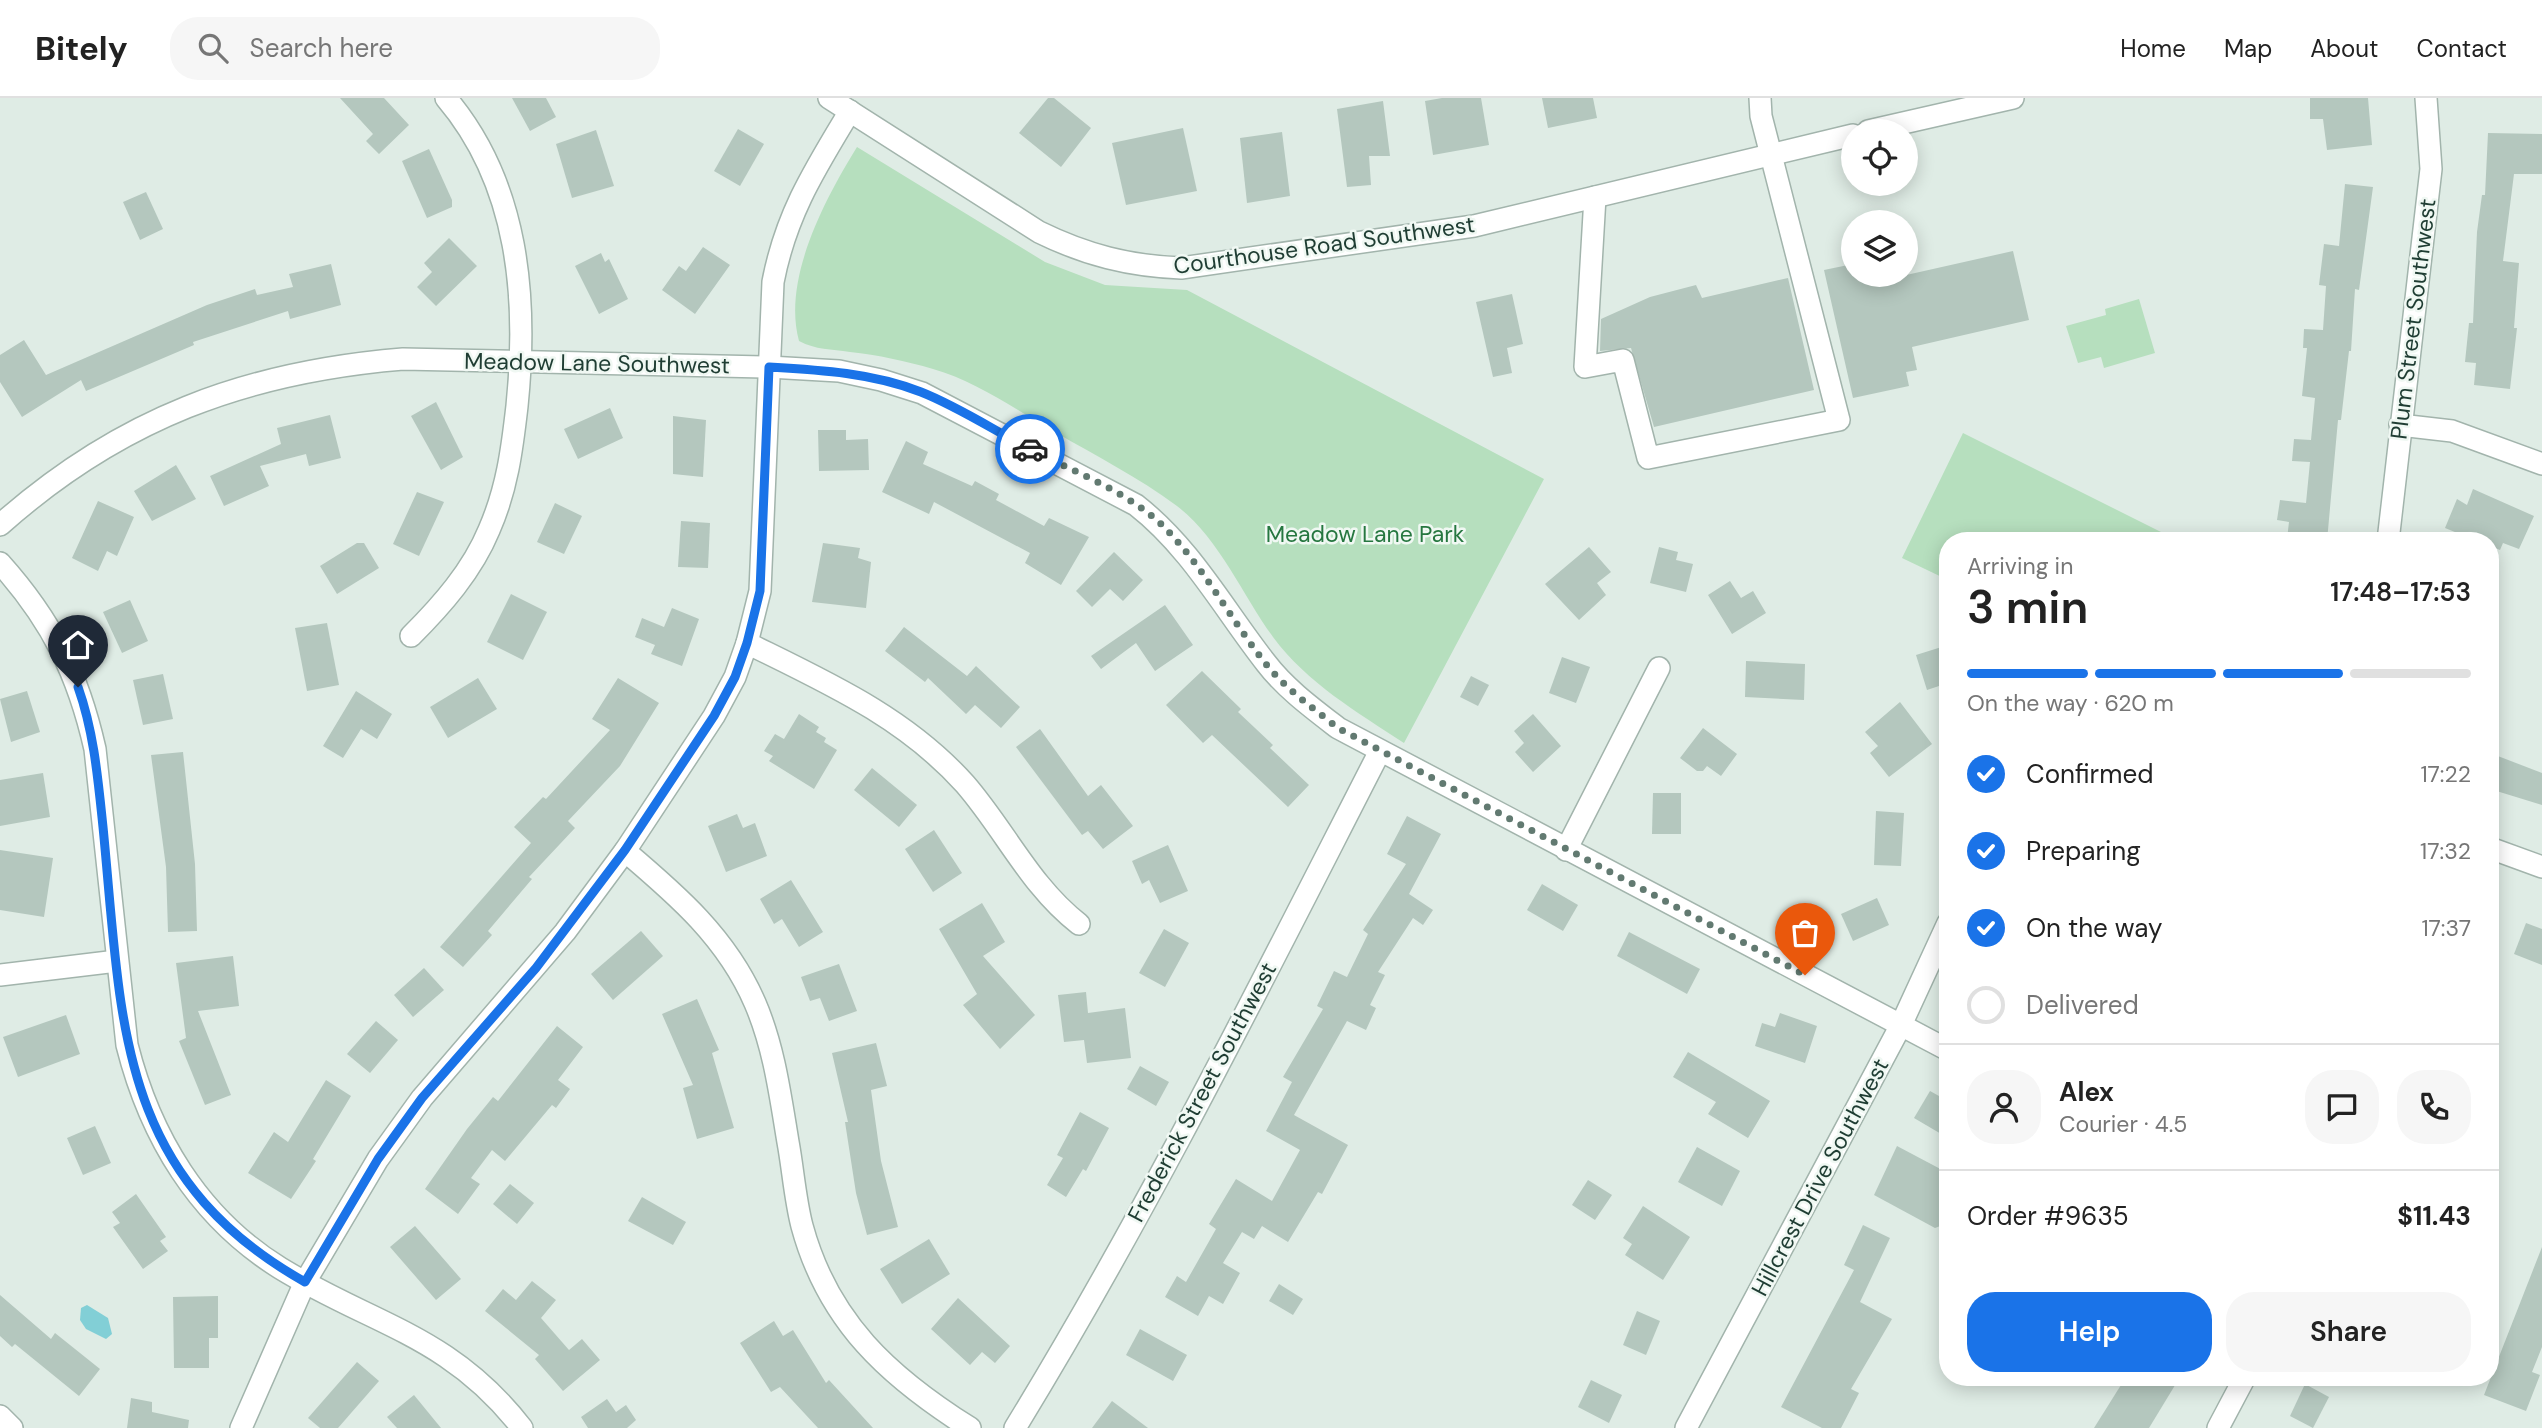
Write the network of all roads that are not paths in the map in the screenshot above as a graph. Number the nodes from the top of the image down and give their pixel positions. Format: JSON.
{"nodes":[{"id":1,"x":446,"y":98,"type":"edge"},
{"id":2,"x":829,"y":98,"type":"edge"},
{"id":3,"x":1760,"y":98,"type":"edge"},
{"id":4,"x":2013,"y":98,"type":"edge"},
{"id":5,"x":2426,"y":98,"type":"edge"},
{"id":6,"x":850,"y":111,"type":"junction"},
{"id":7,"x":1918,"y":120,"type":"edge"},
{"id":8,"x":1841,"y":138,"type":"edge"},
{"id":9,"x":1772,"y":154,"type":"junction"},
{"id":10,"x":1595,"y":197,"type":"junction"},
{"id":11,"x":521,"y":361,"type":"junction"},
{"id":12,"x":769,"y":367,"type":"junction"},
{"id":13,"x":2400,"y":425,"type":"junction"},
{"id":14,"x":2542,"y":464,"type":"edge"},
{"id":15,"x":0,"y":525,"type":"edge"},
{"id":16,"x":2389,"y":532,"type":"edge"},
{"id":17,"x":0,"y":563,"type":"edge"},
{"id":18,"x":411,"y":636,"type":"dead end"},
{"id":19,"x":747,"y":643,"type":"junction"},
{"id":20,"x":1659,"y":668,"type":"dead end"},
{"id":21,"x":1380,"y":751,"type":"junction"},
{"id":22,"x":625,"y":850,"type":"junction"},
{"id":23,"x":1566,"y":850,"type":"junction"},
{"id":24,"x":2499,"y":851,"type":"edge"},
{"id":25,"x":2542,"y":867,"type":"edge"},
{"id":26,"x":1079,"y":924,"type":"dead end"},
{"id":27,"x":1939,"y":943,"type":"edge"},
{"id":28,"x":117,"y":961,"type":"junction"},
{"id":29,"x":0,"y":975,"type":"edge"},
{"id":30,"x":1901,"y":1025,"type":"junction"},
{"id":31,"x":1939,"y":1045,"type":"edge"},
{"id":32,"x":305,"y":1282,"type":"junction"},
{"id":33,"x":2240,"y":1386,"type":"edge"},
{"id":34,"x":0,"y":1416,"type":"edge"},
{"id":35,"x":12,"y":1428,"type":"edge"},
{"id":36,"x":241,"y":1428,"type":"edge"},
{"id":37,"x":522,"y":1428,"type":"edge"},
{"id":38,"x":970,"y":1428,"type":"edge"},
{"id":39,"x":1015,"y":1428,"type":"edge"},
{"id":40,"x":1686,"y":1428,"type":"edge"},
{"id":41,"x":2218,"y":1428,"type":"edge"}],
"edges":[{"from":1,"to":11,"type":"street"},
{"from":2,"to":6,"type":"street","name":"Courthouse Road Southwest"},
{"from":3,"to":9,"type":"street"},
{"from":4,"to":7,"type":"street"},
{"from":5,"to":13,"type":"street","name":"Plum Street Southwest"},
{"from":6,"to":10,"type":"street","name":"Courthouse Road Southwest"},
{"from":6,"to":12,"type":"street"},
{"from":8,"to":9,"type":"street","name":"Courthouse Road Southwest"},
{"from":9,"to":10,"type":"street","name":"Courthouse Road Southwest"},
{"from":9,"to":10,"type":"street"},
{"from":11,"to":12,"type":"street","name":"Meadow Lane Southwest"},
{"from":11,"to":15,"type":"street","name":"Meadow Lane Southwest"},
{"from":11,"to":18,"type":"street"},
{"from":12,"to":19,"type":"street"},
{"from":12,"to":21,"type":"street","name":"Meadow Lane Southwest"},
{"from":13,"to":14,"type":"street"},
{"from":13,"to":16,"type":"street","name":"Plum Street Southwest"},
{"from":17,"to":28,"type":"street"},
{"from":19,"to":22,"type":"street"},
{"from":19,"to":26,"type":"street"},
{"from":20,"to":23,"type":"street"},
{"from":21,"to":23,"type":"street","name":"Meadow Lane Southwest"},
{"from":21,"to":39,"type":"street","name":"Frederick Street Southwest"},
{"from":22,"to":32,"type":"street"},
{"from":22,"to":38,"type":"street"},
{"from":23,"to":30,"type":"street","name":"Meadow Lane Southwest"},
{"from":24,"to":25,"type":"street"},
{"from":27,"to":30,"type":"street","name":"Hillcrest Drive Southwest"},
{"from":28,"to":29,"type":"street"},
{"from":28,"to":32,"type":"street"},
{"from":30,"to":31,"type":"street","name":"Meadow Lane Southwest"},
{"from":30,"to":40,"type":"street","name":"Hillcrest Drive Southwest"},
{"from":32,"to":36,"type":"street"},
{"from":32,"to":37,"type":"street"},
{"from":33,"to":41,"type":"street"},
{"from":34,"to":35,"type":"street"}]}
